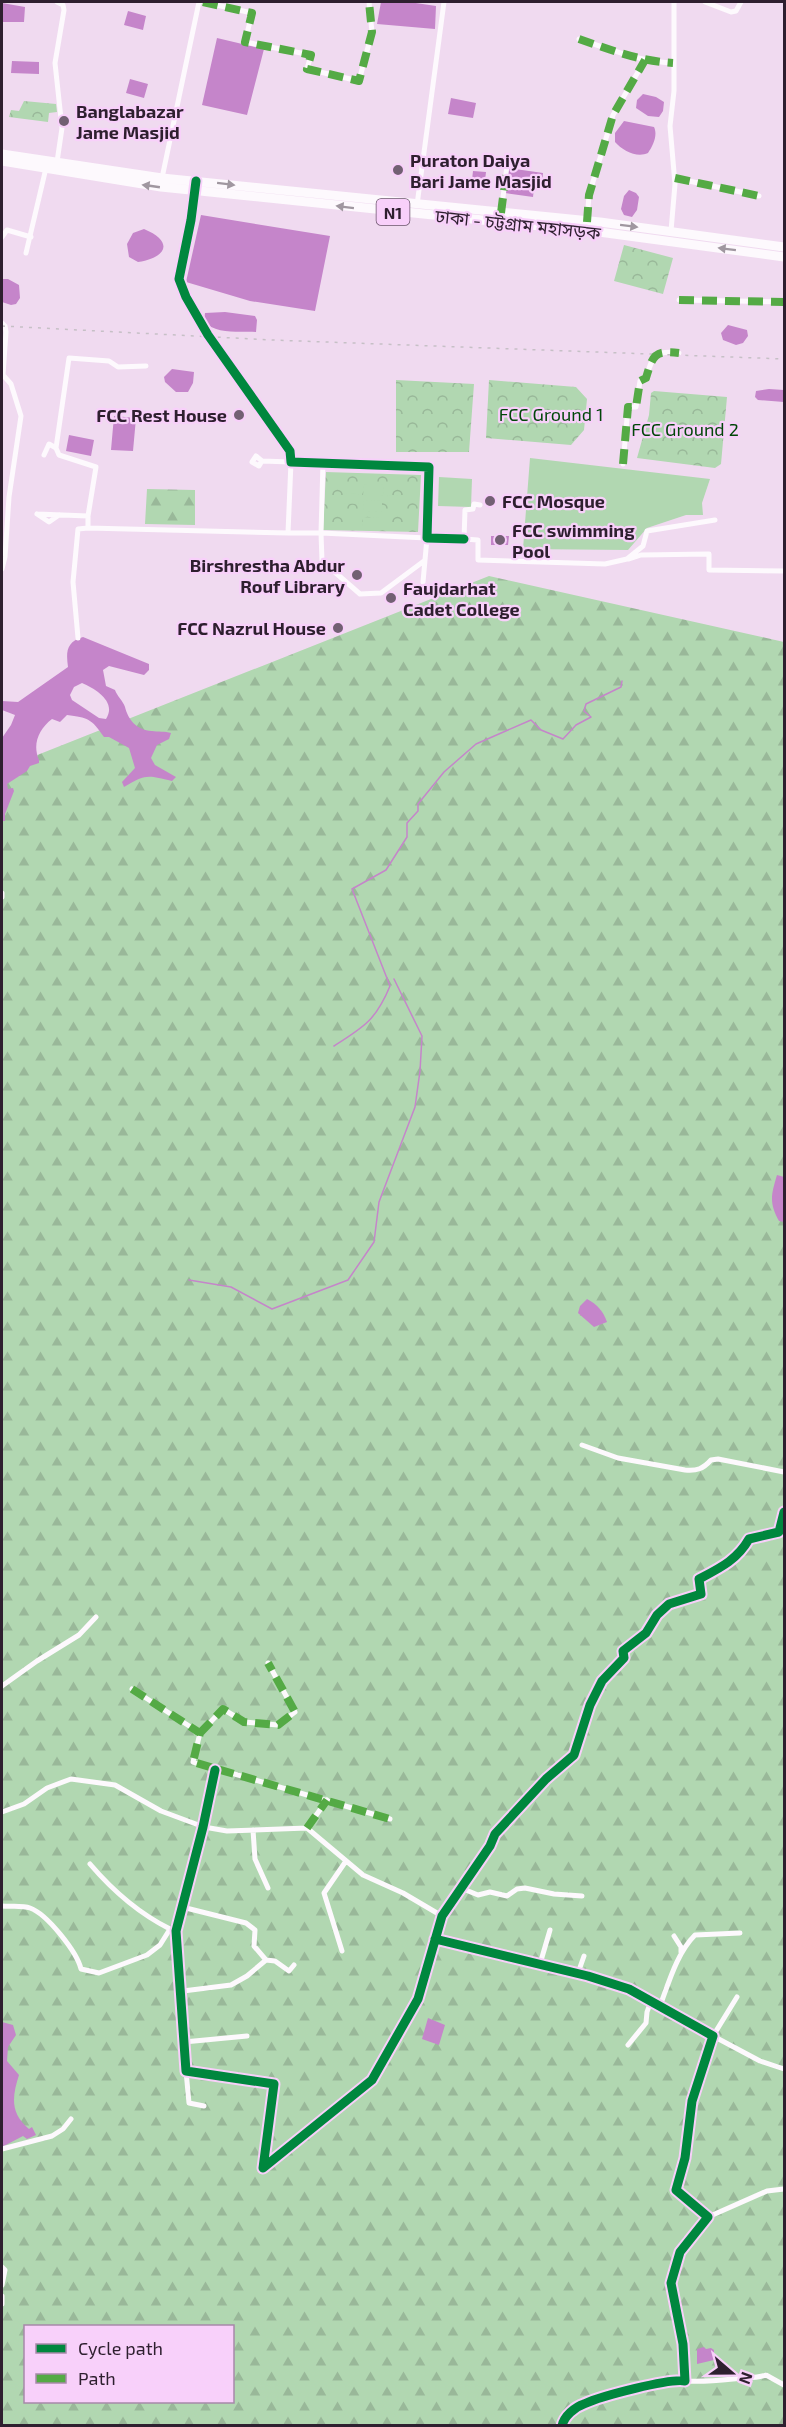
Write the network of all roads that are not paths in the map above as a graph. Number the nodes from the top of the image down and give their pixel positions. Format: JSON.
{"nodes":[{"id":1,"x":57,"y":2,"type":"edge"},
{"id":2,"x":201,"y":2,"type":"edge"},
{"id":3,"x":369,"y":2,"type":"edge"},
{"id":4,"x":444,"y":2,"type":"edge"},
{"id":5,"x":674,"y":2,"type":"edge"},
{"id":6,"x":705,"y":2,"type":"edge"},
{"id":7,"x":741,"y":2,"type":"edge"},
{"id":8,"x":579,"y":39,"type":"dead end"},
{"id":9,"x":645,"y":60,"type":"junction"},
{"id":10,"x":673,"y":63,"type":"junction"},
{"id":11,"x":2,"y":154,"type":"edge"},
{"id":12,"x":508,"y":158,"type":"dead end"},
{"id":13,"x":2,"y":161,"type":"edge"},
{"id":14,"x":57,"y":162,"type":"junction"},
{"id":15,"x":46,"y":168,"type":"junction"},
{"id":16,"x":162,"y":178,"type":"junction"},
{"id":17,"x":675,"y":178,"type":"junction"},
{"id":18,"x":195,"y":186,"type":"junction"},
{"id":19,"x":759,"y":196,"type":"dead end"},
{"id":20,"x":417,"y":205,"type":"junction"},
{"id":21,"x":501,"y":213,"type":"junction"},
{"id":22,"x":586,"y":222,"type":"junction"},
{"id":23,"x":671,"y":231,"type":"junction"},
{"id":24,"x":2,"y":237,"type":"edge"},
{"id":25,"x":31,"y":237,"type":"junction"},
{"id":26,"x":784,"y":247,"type":"edge"},
{"id":27,"x":26,"y":253,"type":"dead end"},
{"id":28,"x":784,"y":256,"type":"edge"},
{"id":29,"x":679,"y":300,"type":"dead end"},
{"id":30,"x":784,"y":302,"type":"edge"},
{"id":31,"x":2,"y":322,"type":"edge"},
{"id":32,"x":3,"y":337,"type":"edge"},
{"id":33,"x":679,"y":353,"type":"dead end"},
{"id":34,"x":146,"y":366,"type":"dead end"},
{"id":35,"x":56,"y":448,"type":"junction"},
{"id":36,"x":44,"y":455,"type":"dead end"},
{"id":37,"x":261,"y":461,"type":"dead end"},
{"id":38,"x":291,"y":462,"type":"junction"},
{"id":39,"x":323,"y":462,"type":"junction"},
{"id":40,"x":623,"y":464,"type":"dead end"},
{"id":41,"x":480,"y":505,"type":"dead end"},
{"id":42,"x":59,"y":515,"type":"dead end"},
{"id":43,"x":88,"y":516,"type":"junction"},
{"id":44,"x":716,"y":520,"type":"dead end"},
{"id":45,"x":88,"y":528,"type":"junction"},
{"id":46,"x":288,"y":533,"type":"junction"},
{"id":47,"x":321,"y":533,"type":"junction"},
{"id":48,"x":427,"y":538,"type":"junction"},
{"id":49,"x":464,"y":539,"type":"junction"},
{"id":50,"x":627,"y":560,"type":"junction"},
{"id":51,"x":424,"y":561,"type":"junction"},
{"id":52,"x":2,"y":569,"type":"edge"},
{"id":53,"x":784,"y":571,"type":"edge"},
{"id":54,"x":423,"y":582,"type":"dead end"},
{"id":55,"x":78,"y":638,"type":"dead end"},
{"id":56,"x":582,"y":1445,"type":"dead end"},
{"id":57,"x":784,"y":1472,"type":"edge"},
{"id":58,"x":784,"y":1512,"type":"edge"},
{"id":59,"x":96,"y":1617,"type":"dead end"},
{"id":60,"x":268,"y":1663,"type":"dead end"},
{"id":61,"x":2,"y":1686,"type":"edge"},
{"id":62,"x":132,"y":1689,"type":"dead end"},
{"id":63,"x":200,"y":1733,"type":"junction"},
{"id":64,"x":215,"y":1770,"type":"junction"},
{"id":65,"x":327,"y":1800,"type":"junction"},
{"id":66,"x":2,"y":1812,"type":"edge"},
{"id":67,"x":390,"y":1819,"type":"dead end"},
{"id":68,"x":203,"y":1827,"type":"junction"},
{"id":69,"x":307,"y":1828,"type":"junction"},
{"id":70,"x":253,"y":1830,"type":"junction"},
{"id":71,"x":346,"y":1861,"type":"junction"},
{"id":72,"x":90,"y":1864,"type":"dead end"},
{"id":73,"x":268,"y":1888,"type":"dead end"},
{"id":74,"x":461,"y":1888,"type":"junction"},
{"id":75,"x":582,"y":1896,"type":"dead end"},
{"id":76,"x":2,"y":1906,"type":"edge"},
{"id":77,"x":182,"y":1907,"type":"junction"},
{"id":78,"x":442,"y":1916,"type":"junction"},
{"id":79,"x":173,"y":1930,"type":"junction"},
{"id":80,"x":550,"y":1930,"type":"dead end"},
{"id":81,"x":740,"y":1933,"type":"dead end"},
{"id":82,"x":674,"y":1936,"type":"dead end"},
{"id":83,"x":435,"y":1939,"type":"junction"},
{"id":84,"x":342,"y":1951,"type":"dead end"},
{"id":85,"x":584,"y":1956,"type":"dead end"},
{"id":86,"x":679,"y":1959,"type":"junction"},
{"id":87,"x":266,"y":1960,"type":"junction"},
{"id":88,"x":540,"y":1964,"type":"junction"},
{"id":89,"x":294,"y":1965,"type":"dead end"},
{"id":90,"x":578,"y":1974,"type":"junction"},
{"id":91,"x":183,"y":1991,"type":"dead end"},
{"id":92,"x":737,"y":1997,"type":"dead end"},
{"id":93,"x":651,"y":2001,"type":"junction"},
{"id":94,"x":660,"y":2006,"type":"junction"},
{"id":95,"x":247,"y":2036,"type":"dead end"},
{"id":96,"x":713,"y":2036,"type":"junction"},
{"id":97,"x":184,"y":2042,"type":"junction"},
{"id":98,"x":628,"y":2045,"type":"dead end"},
{"id":99,"x":784,"y":2069,"type":"edge"},
{"id":100,"x":186,"y":2071,"type":"junction"},
{"id":101,"x":204,"y":2106,"type":"dead end"},
{"id":102,"x":71,"y":2119,"type":"dead end"},
{"id":103,"x":2,"y":2149,"type":"edge"},
{"id":104,"x":784,"y":2189,"type":"edge"},
{"id":105,"x":708,"y":2217,"type":"junction"},
{"id":106,"x":2,"y":2267,"type":"edge"},
{"id":107,"x":2,"y":2285,"type":"edge"},
{"id":108,"x":2,"y":2296,"type":"edge"},
{"id":109,"x":2,"y":2304,"type":"edge"},
{"id":110,"x":685,"y":2380,"type":"junction"},
{"id":111,"x":784,"y":2385,"type":"edge"},
{"id":112,"x":562,"y":2426,"type":"edge"}],
"edges":[{"from":1,"to":14,"type":"street"},
{"from":2,"to":3,"type":"street"},
{"from":2,"to":16,"type":"street"},
{"from":4,"to":20,"type":"street"},
{"from":5,"to":10,"type":"street"},
{"from":6,"to":7,"type":"street"},
{"from":8,"to":9,"type":"street"},
{"from":9,"to":10,"type":"street"},
{"from":9,"to":22,"type":"street"},
{"from":10,"to":17,"type":"street"},
{"from":11,"to":14,"type":"highway","name":"ঢাকা - চট্টগ্রাম মহাসড়ক","number":"N1"},
{"from":12,"to":21,"type":"street"},
{"from":13,"to":15,"type":"highway","name":"ঢাকা - চট্টগ্রাম মহাসড়ক","number":"N1"},
{"from":14,"to":16,"type":"highway","name":"ঢাকা - চট্টগ্রাম মহাসড়ক","number":"N1"},
{"from":18,"to":15,"type":"highway","name":"ঢাকা - চট্টগ্রাম মহাসড়ক","number":"N1","one_way":true},
{"from":15,"to":25,"type":"street"},
{"from":16,"to":18,"type":"highway","name":"ঢাকা - চট্টগ্রাম মহাসড়ক","number":"N1"},
{"from":17,"to":19,"type":"street"},
{"from":17,"to":23,"type":"street"},
{"from":18,"to":20,"type":"highway","name":"ঢাকা - চট্টগ্রাম মহাসড়ক","number":"N1","one_way":true},
{"from":28,"to":18,"type":"highway","name":"ঢাকা - চট্টগ্রাম মহাসড়ক","number":"N1","one_way":true},
{"from":18,"to":38,"type":"street"},
{"from":20,"to":21,"type":"highway","name":"ঢাকা - চট্টগ্রাম মহাসড়ক","number":"N1"},
{"from":21,"to":22,"type":"highway","name":"ঢাকা - চট্টগ্রাম মহাসড়ক","number":"N1"},
{"from":22,"to":23,"type":"highway","name":"ঢাকা - চট্টগ্রাম মহাসড়ক","number":"N1","one_way":true},
{"from":23,"to":26,"type":"highway","name":"ঢাকা - চট্টগ্রাম মহাসড়ক","number":"N1"},
{"from":24,"to":25,"type":"street"},
{"from":25,"to":27,"type":"street"},
{"from":29,"to":30,"type":"street"},
{"from":31,"to":32,"type":"street"},
{"from":32,"to":52,"type":"street"},
{"from":33,"to":40,"type":"street"},
{"from":34,"to":35,"type":"street"},
{"from":35,"to":36,"type":"street"},
{"from":35,"to":43,"type":"street"},
{"from":37,"to":38,"type":"street"},
{"from":38,"to":39,"type":"street"},
{"from":38,"to":46,"type":"street"},
{"from":39,"to":47,"type":"street"},
{"from":39,"to":48,"type":"street"},
{"from":41,"to":49,"type":"street"},
{"from":42,"to":43,"type":"street"},
{"from":43,"to":45,"type":"street"},
{"from":44,"to":50,"type":"street"},
{"from":45,"to":46,"type":"street"},
{"from":45,"to":55,"type":"street"},
{"from":46,"to":47,"type":"street"},
{"from":47,"to":48,"type":"street"},
{"from":47,"to":51,"type":"street"},
{"from":48,"to":49,"type":"street"},
{"from":48,"to":51,"type":"street"},
{"from":49,"to":50,"type":"street"},
{"from":50,"to":53,"type":"street"},
{"from":51,"to":54,"type":"street"},
{"from":56,"to":57,"type":"street"},
{"from":58,"to":74,"type":"street"},
{"from":59,"to":61,"type":"street"},
{"from":60,"to":63,"type":"street"},
{"from":62,"to":63,"type":"street"},
{"from":63,"to":64,"type":"street"},
{"from":64,"to":65,"type":"street"},
{"from":64,"to":68,"type":"street"},
{"from":65,"to":67,"type":"street"},
{"from":65,"to":69,"type":"street"},
{"from":66,"to":68,"type":"street"},
{"from":68,"to":70,"type":"street"},
{"from":68,"to":77,"type":"street"},
{"from":69,"to":70,"type":"street"},
{"from":69,"to":71,"type":"street"},
{"from":70,"to":73,"type":"street"},
{"from":71,"to":78,"type":"street"},
{"from":71,"to":84,"type":"street"},
{"from":72,"to":79,"type":"street"},
{"from":74,"to":75,"type":"street"},
{"from":74,"to":78,"type":"street"},
{"from":76,"to":79,"type":"street"},
{"from":77,"to":79,"type":"street"},
{"from":77,"to":87,"type":"street"},
{"from":78,"to":83,"type":"street"},
{"from":79,"to":97,"type":"street"},
{"from":80,"to":88,"type":"street"},
{"from":81,"to":86,"type":"street"},
{"from":82,"to":86,"type":"street"},
{"from":83,"to":88,"type":"street"},
{"from":83,"to":100,"type":"street"},
{"from":85,"to":90,"type":"street"},
{"from":86,"to":94,"type":"street"},
{"from":87,"to":89,"type":"street"},
{"from":87,"to":91,"type":"street"},
{"from":88,"to":90,"type":"street"},
{"from":90,"to":93,"type":"street"},
{"from":92,"to":96,"type":"street"},
{"from":93,"to":94,"type":"street"},
{"from":93,"to":98,"type":"street"},
{"from":94,"to":96,"type":"street"},
{"from":95,"to":97,"type":"street"},
{"from":96,"to":99,"type":"street"},
{"from":96,"to":105,"type":"street"},
{"from":97,"to":100,"type":"street"},
{"from":100,"to":101,"type":"street"},
{"from":102,"to":103,"type":"street"},
{"from":104,"to":105,"type":"street"},
{"from":105,"to":110,"type":"street"},
{"from":106,"to":107,"type":"street"},
{"from":108,"to":109,"type":"street"},
{"from":110,"to":111,"type":"street"},
{"from":110,"to":112,"type":"street"}]}
